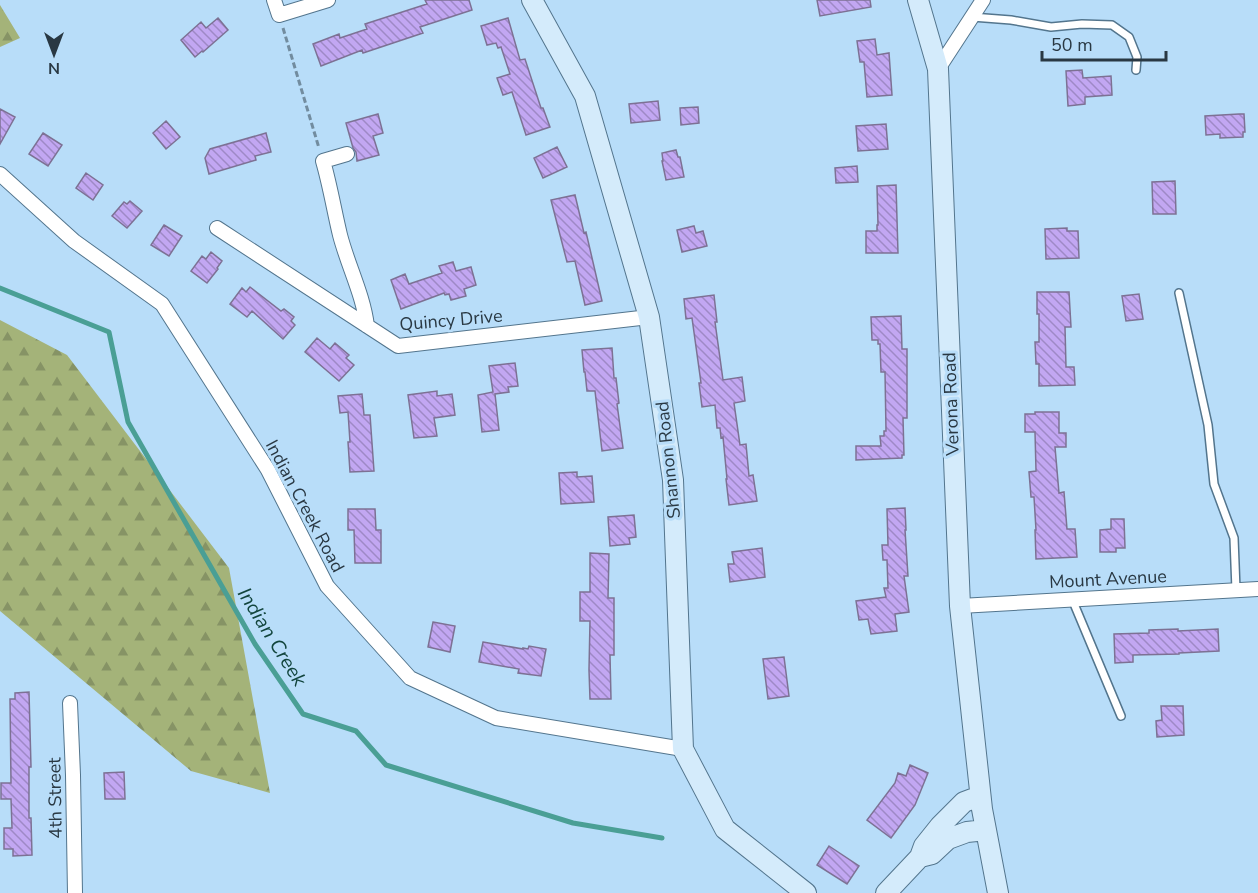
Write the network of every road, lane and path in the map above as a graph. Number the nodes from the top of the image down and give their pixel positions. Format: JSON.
{"nodes":[{"id":1,"x":274,"y":0,"type":"edge"},
{"id":2,"x":328,"y":0,"type":"edge"},
{"id":3,"x":532,"y":0,"type":"edge"},
{"id":4,"x":918,"y":0,"type":"edge"},
{"id":5,"x":983,"y":0,"type":"edge"},
{"id":6,"x":279,"y":15,"type":"junction"},
{"id":7,"x":972,"y":17,"type":"junction"},
{"id":8,"x":938,"y":69,"type":"junction"},
{"id":9,"x":1136,"y":70,"type":"dead end"},
{"id":10,"x":347,"y":154,"type":"dead end"},
{"id":11,"x":323,"y":161,"type":"junction"},
{"id":12,"x":0,"y":174,"type":"edge"},
{"id":13,"x":217,"y":228,"type":"dead end"},
{"id":14,"x":1179,"y":293,"type":"dead end"},
{"id":15,"x":649,"y":317,"type":"junction"},
{"id":16,"x":367,"y":326,"type":"junction"},
{"id":17,"x":1258,"y":589,"type":"edge"},
{"id":18,"x":1236,"y":590,"type":"junction"},
{"id":19,"x":1071,"y":599,"type":"junction"},
{"id":20,"x":960,"y":606,"type":"junction"},
{"id":21,"x":70,"y":703,"type":"dead end"},
{"id":22,"x":1121,"y":716,"type":"dead end"},
{"id":23,"x":683,"y":749,"type":"junction"},
{"id":24,"x":981,"y":802,"type":"junction"},
{"id":25,"x":986,"y":830,"type":"junction"},
{"id":26,"x":920,"y":857,"type":"junction"},
{"id":27,"x":75,"y":893,"type":"edge"},
{"id":28,"x":806,"y":893,"type":"edge"},
{"id":29,"x":886,"y":893,"type":"edge"},
{"id":30,"x":998,"y":893,"type":"edge"}],
"edges":[{"from":1,"to":6,"type":"street"},
{"from":2,"to":6,"type":"street"},
{"from":3,"to":15,"type":"street","name":"Shannon Road"},
{"from":4,"to":8,"type":"street","name":"Verona Road"},
{"from":5,"to":7,"type":"street"},
{"from":6,"to":11,"type":"path"},
{"from":7,"to":8,"type":"street"},
{"from":7,"to":9,"type":"lane"},
{"from":8,"to":20,"type":"street","name":"Verona Road"},
{"from":10,"to":11,"type":"street"},
{"from":11,"to":16,"type":"street"},
{"from":12,"to":23,"type":"street","name":"Indian Creek Road"},
{"from":13,"to":16,"type":"street","name":"Quincy Drive"},
{"from":14,"to":18,"type":"lane"},
{"from":15,"to":16,"type":"street","name":"Quincy Drive"},
{"from":15,"to":23,"type":"street","name":"Shannon Road"},
{"from":17,"to":18,"type":"street","name":"Mount Avenue"},
{"from":18,"to":19,"type":"street","name":"Mount Avenue"},
{"from":19,"to":20,"type":"street","name":"Mount Avenue"},
{"from":19,"to":22,"type":"lane"},
{"from":20,"to":24,"type":"street","name":"Verona Road"},
{"from":21,"to":27,"type":"street","name":"4th Street"},
{"from":23,"to":28,"type":"street","name":"Shannon Road"},
{"from":24,"to":25,"type":"street","name":"Verona Road"},
{"from":24,"to":26,"type":"street"},
{"from":25,"to":26,"type":"street"},
{"from":25,"to":30,"type":"street","name":"Verona Road"},
{"from":26,"to":29,"type":"street"}]}
